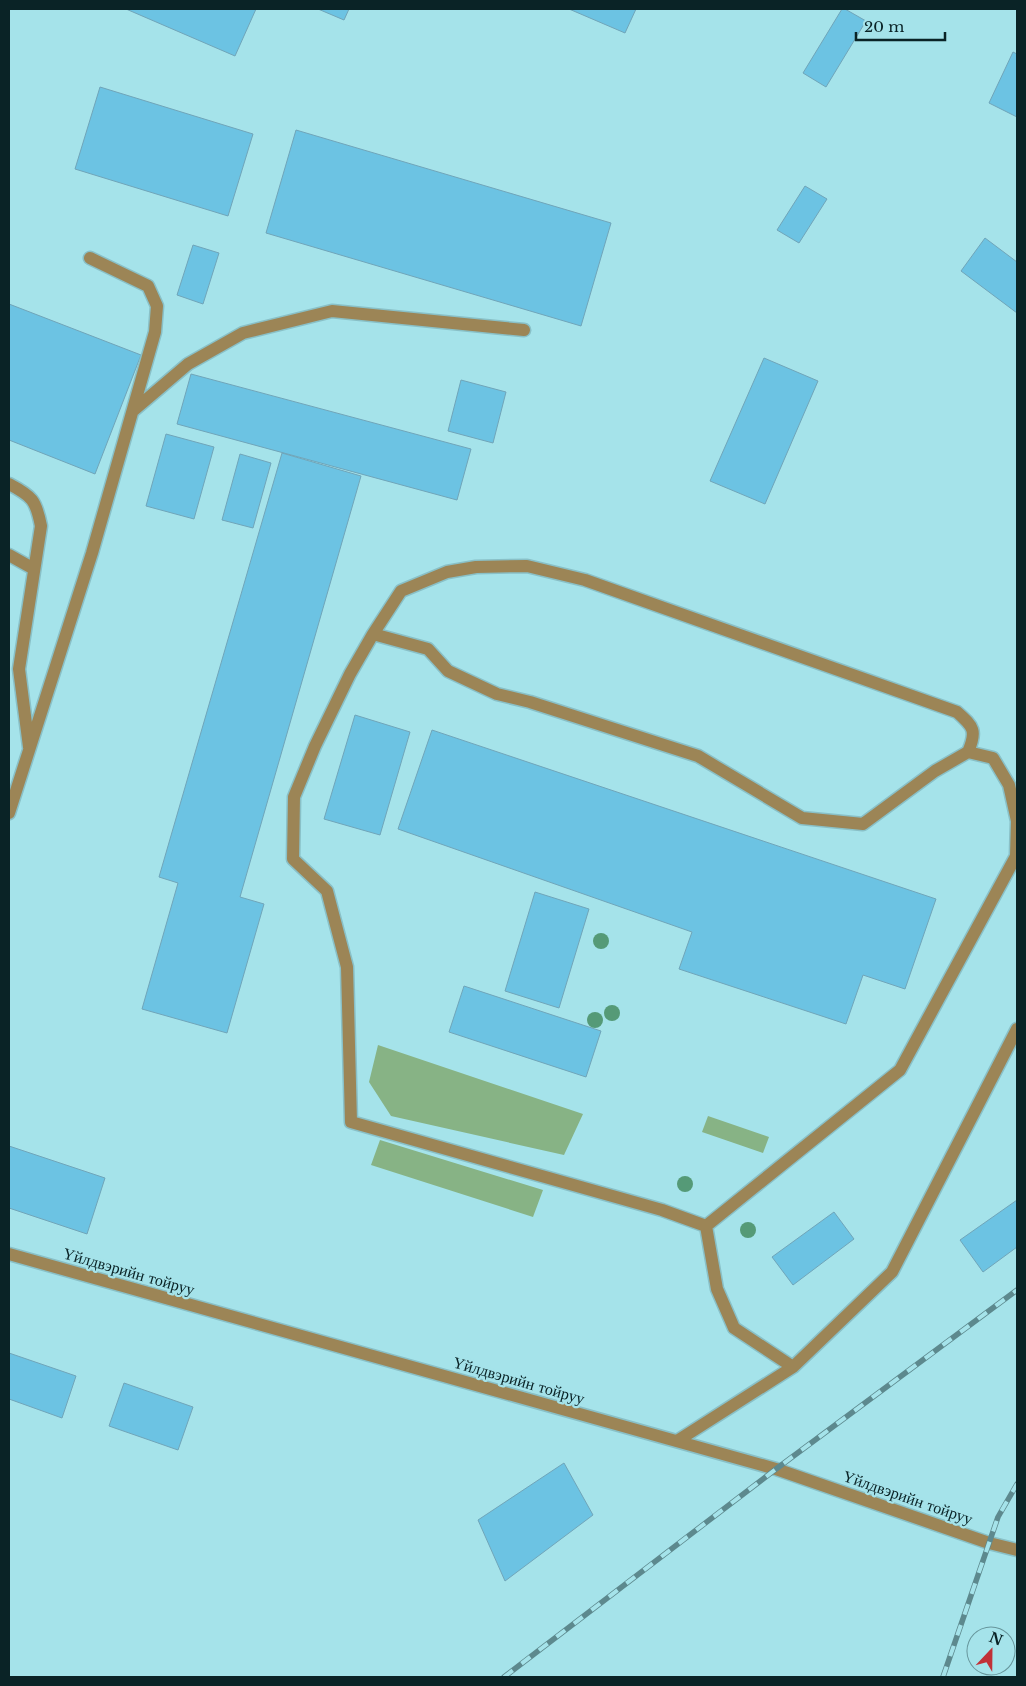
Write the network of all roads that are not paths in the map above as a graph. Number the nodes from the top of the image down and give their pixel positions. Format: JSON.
{"nodes":[{"id":1,"x":90,"y":258,"type":"dead end"},
{"id":2,"x":524,"y":330,"type":"dead end"},
{"id":3,"x":134,"y":410,"type":"junction"},
{"id":4,"x":9,"y":484,"type":"edge"},
{"id":5,"x":9,"y":555,"type":"edge"},
{"id":6,"x":34,"y":568,"type":"junction"},
{"id":7,"x":374,"y":634,"type":"junction"},
{"id":8,"x":29,"y":752,"type":"junction"},
{"id":9,"x":968,"y":752,"type":"junction"},
{"id":10,"x":9,"y":813,"type":"edge"},
{"id":11,"x":1017,"y":1029,"type":"edge"},
{"id":12,"x":706,"y":1226,"type":"junction"},
{"id":13,"x":9,"y":1254,"type":"edge"},
{"id":14,"x":793,"y":1367,"type":"junction"},
{"id":15,"x":677,"y":1441,"type":"junction"},
{"id":16,"x":1017,"y":1550,"type":"edge"}],
"edges":[{"from":1,"to":3,"type":"lane"},
{"from":2,"to":3,"type":"lane"},
{"from":3,"to":8,"type":"lane"},
{"from":4,"to":6,"type":"lane"},
{"from":5,"to":6,"type":"lane"},
{"from":6,"to":8,"type":"lane"},
{"from":7,"to":9,"type":"lane"},
{"from":7,"to":9,"type":"lane"},
{"from":7,"to":12,"type":"lane"},
{"from":8,"to":10,"type":"lane"},
{"from":9,"to":12,"type":"lane"},
{"from":11,"to":14,"type":"lane"},
{"from":12,"to":14,"type":"lane"},
{"from":13,"to":15,"type":"lane","name":"Үйлдвэрийн тойруу"},
{"from":14,"to":15,"type":"lane"},
{"from":15,"to":16,"type":"lane","name":"Үйлдвэрийн тойруу"}]}
